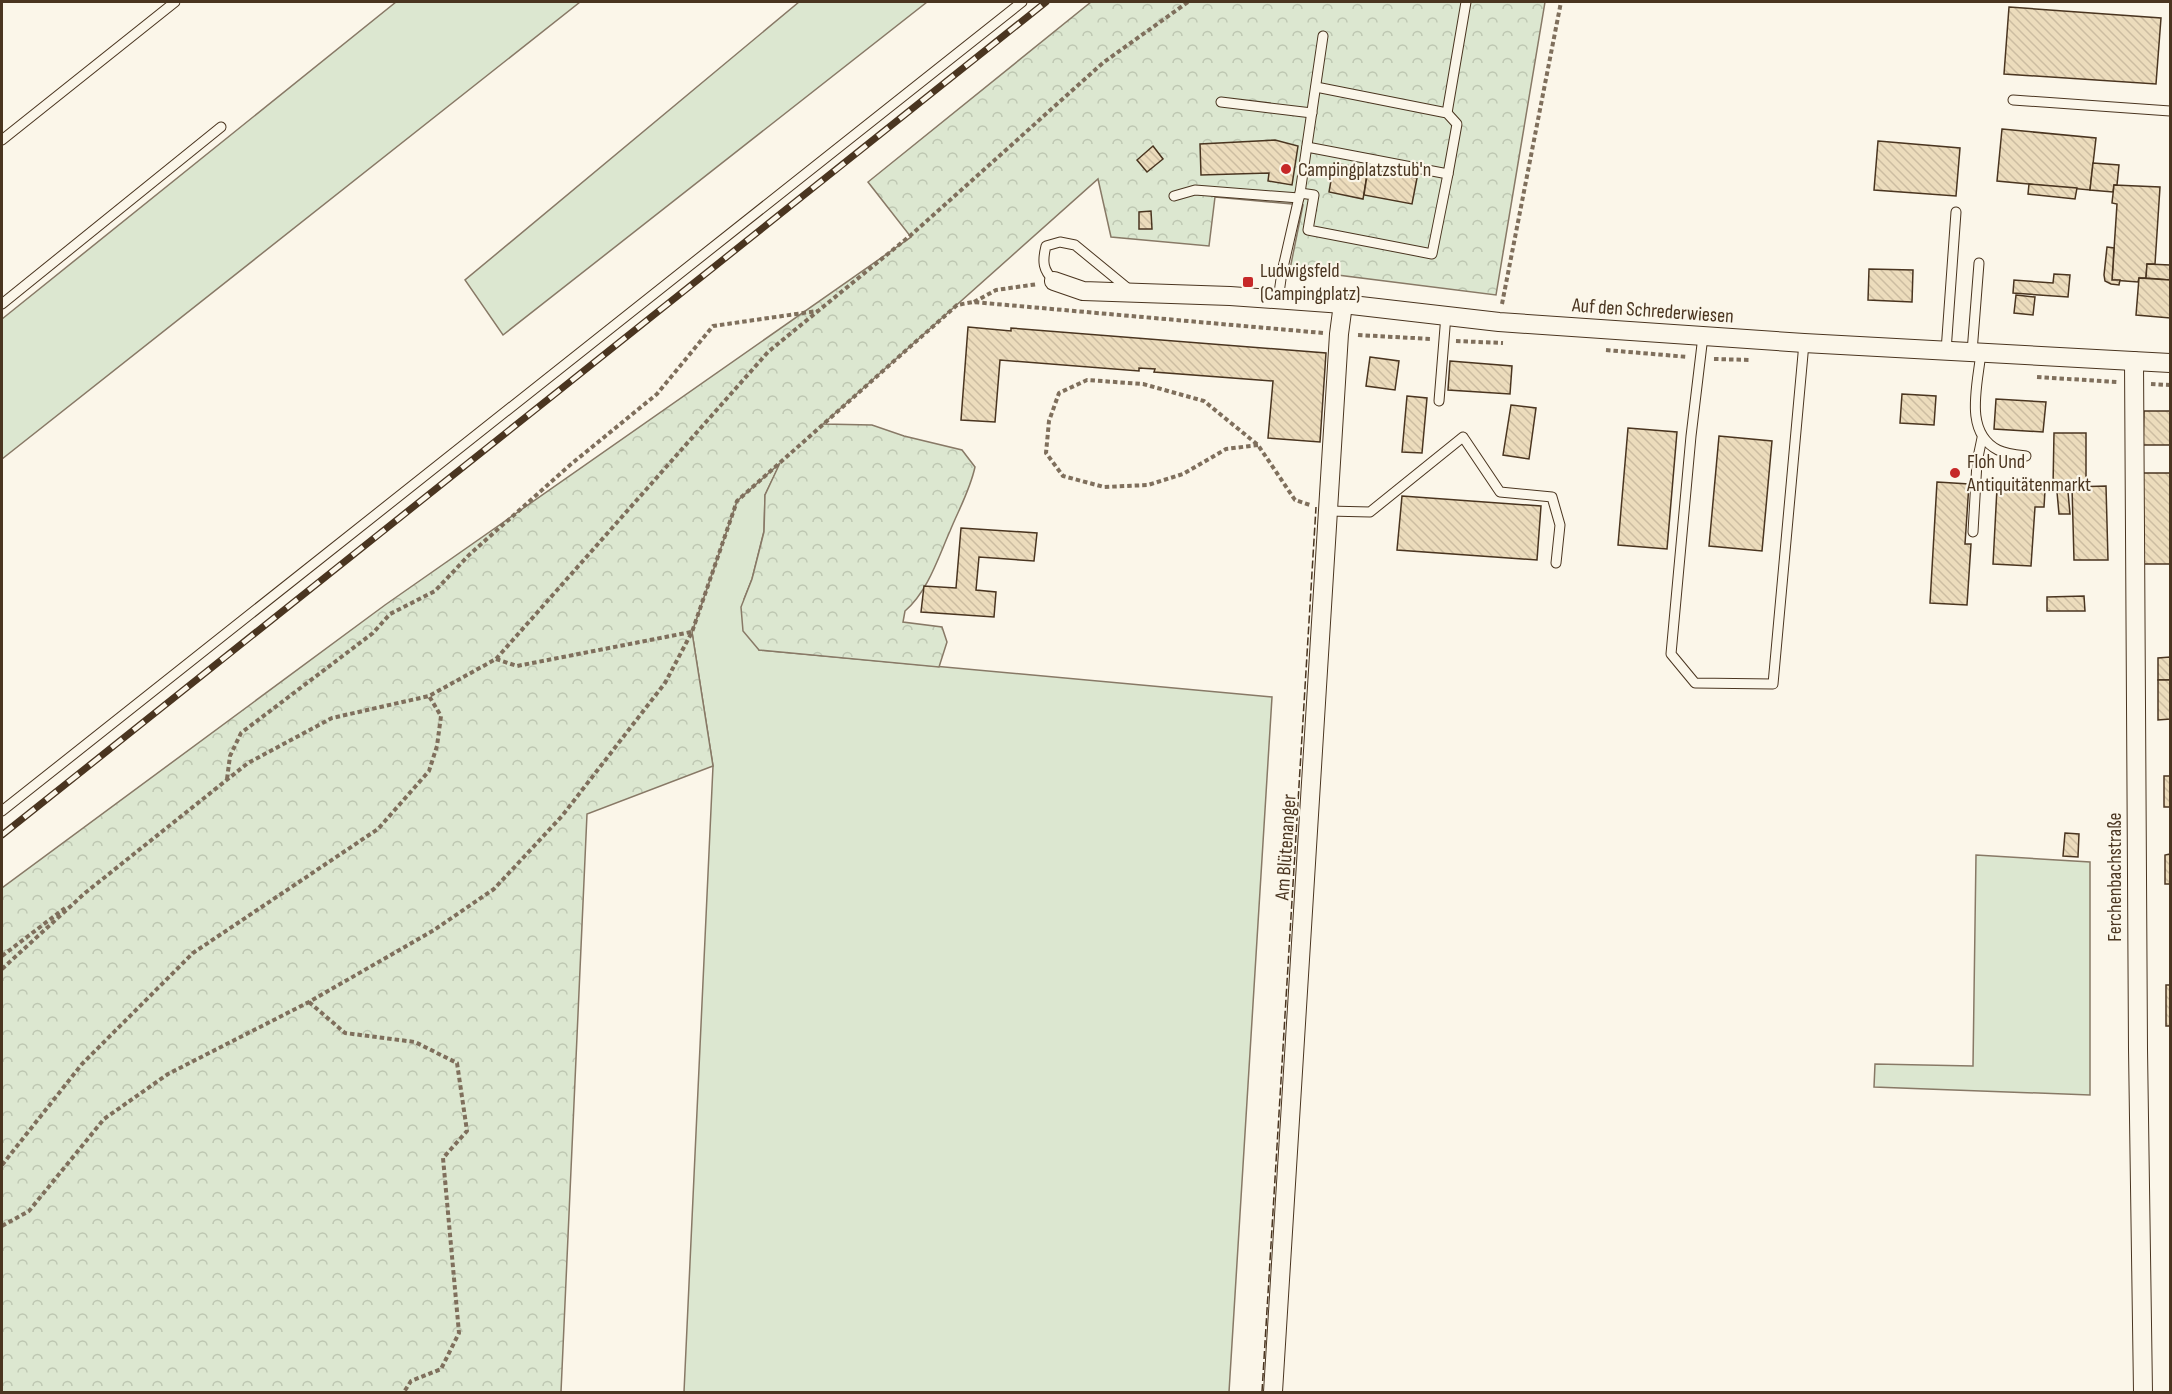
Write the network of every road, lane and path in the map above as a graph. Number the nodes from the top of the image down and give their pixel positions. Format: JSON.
{"nodes":[{"id":1,"x":174,"y":2,"type":"edge"},
{"id":2,"x":1022,"y":2,"type":"edge"},
{"id":3,"x":1188,"y":2,"type":"edge"},
{"id":4,"x":1466,"y":2,"type":"edge"},
{"id":5,"x":1561,"y":2,"type":"edge"},
{"id":6,"x":1323,"y":36,"type":"dead end"},
{"id":7,"x":1316,"y":87,"type":"junction"},
{"id":8,"x":2013,"y":100,"type":"dead end"},
{"id":9,"x":1221,"y":102,"type":"dead end"},
{"id":10,"x":2170,"y":111,"type":"edge"},
{"id":11,"x":1312,"y":113,"type":"junction"},
{"id":12,"x":1447,"y":113,"type":"junction"},
{"id":13,"x":221,"y":127,"type":"dead end"},
{"id":14,"x":2,"y":140,"type":"edge"},
{"id":15,"x":1307,"y":147,"type":"junction"},
{"id":16,"x":1448,"y":174,"type":"junction"},
{"id":17,"x":1299,"y":195,"type":"junction"},
{"id":18,"x":1174,"y":196,"type":"dead end"},
{"id":19,"x":1956,"y":212,"type":"dead end"},
{"id":20,"x":1979,"y":263,"type":"dead end"},
{"id":21,"x":1054,"y":281,"type":"junction"},
{"id":22,"x":1133,"y":293,"type":"junction"},
{"id":23,"x":1278,"y":300,"type":"junction"},
{"id":24,"x":973,"y":302,"type":"junction"},
{"id":25,"x":2,"y":304,"type":"edge"},
{"id":26,"x":1343,"y":304,"type":"junction"},
{"id":27,"x":817,"y":311,"type":"junction"},
{"id":28,"x":1446,"y":315,"type":"junction"},
{"id":29,"x":1499,"y":321,"type":"junction"},
{"id":30,"x":1339,"y":334,"type":"junction"},
{"id":31,"x":1702,"y":336,"type":"junction"},
{"id":32,"x":1804,"y":343,"type":"junction"},
{"id":33,"x":1946,"y":351,"type":"junction"},
{"id":34,"x":1976,"y":352,"type":"junction"},
{"id":35,"x":2134,"y":361,"type":"junction"},
{"id":36,"x":2170,"y":363,"type":"edge"},
{"id":37,"x":1439,"y":401,"type":"dead end"},
{"id":38,"x":1982,"y":438,"type":"junction"},
{"id":39,"x":1258,"y":445,"type":"junction"},
{"id":40,"x":2026,"y":456,"type":"dead end"},
{"id":41,"x":1328,"y":511,"type":"junction"},
{"id":42,"x":1973,"y":532,"type":"dead end"},
{"id":43,"x":1556,"y":562,"type":"dead end"},
{"id":44,"x":692,"y":632,"type":"junction"},
{"id":45,"x":496,"y":659,"type":"junction"},
{"id":46,"x":429,"y":696,"type":"junction"},
{"id":47,"x":227,"y":779,"type":"junction"},
{"id":48,"x":2,"y":811,"type":"edge"},
{"id":49,"x":85,"y":893,"type":"junction"},
{"id":50,"x":2,"y":956,"type":"edge"},
{"id":51,"x":2,"y":969,"type":"edge"},
{"id":52,"x":309,"y":1002,"type":"junction"},
{"id":53,"x":2,"y":1165,"type":"edge"},
{"id":54,"x":2,"y":1226,"type":"edge"},
{"id":55,"x":404,"y":1392,"type":"edge"},
{"id":56,"x":1273,"y":1392,"type":"edge"},
{"id":57,"x":2143,"y":1392,"type":"edge"}],
"edges":[{"from":1,"to":14,"type":"lane"},
{"from":2,"to":48,"type":"lane"},
{"from":3,"to":27,"type":"path"},
{"from":4,"to":12,"type":"lane"},
{"from":5,"to":29,"type":"path"},
{"from":6,"to":7,"type":"lane"},
{"from":7,"to":11,"type":"lane"},
{"from":7,"to":12,"type":"lane"},
{"from":8,"to":10,"type":"lane"},
{"from":9,"to":11,"type":"lane"},
{"from":11,"to":15,"type":"lane"},
{"from":12,"to":16,"type":"lane"},
{"from":13,"to":25,"type":"lane"},
{"from":15,"to":16,"type":"lane"},
{"from":15,"to":17,"type":"lane"},
{"from":16,"to":17,"type":"lane"},
{"from":17,"to":18,"type":"lane"},
{"from":17,"to":23,"type":"lane"},
{"from":19,"to":33,"type":"lane"},
{"from":20,"to":34,"type":"lane"},
{"from":21,"to":22,"type":"street","name":"Auf den Schrederwiesen"},
{"from":21,"to":22,"type":"lane"},
{"from":21,"to":24,"type":"path"},
{"from":22,"to":23,"type":"street","name":"Auf den Schrederwiesen"},
{"from":23,"to":26,"type":"street","name":"Auf den Schrederwiesen"},
{"from":24,"to":30,"type":"path"},
{"from":24,"to":44,"type":"path"},
{"from":26,"to":28,"type":"street","name":"Auf den Schrederwiesen"},
{"from":26,"to":30,"type":"street","name":"Am Blütenanger"},
{"from":27,"to":45,"type":"path"},
{"from":27,"to":47,"type":"path"},
{"from":28,"to":29,"type":"street","name":"Auf den Schrederwiesen"},
{"from":28,"to":37,"type":"lane"},
{"from":29,"to":31,"type":"street","name":"Auf den Schrederwiesen"},
{"from":30,"to":41,"type":"street","name":"Am Blütenanger"},
{"from":31,"to":32,"type":"street","name":"Auf den Schrederwiesen"},
{"from":31,"to":32,"type":"lane"},
{"from":32,"to":33,"type":"street","name":"Auf den Schrederwiesen"},
{"from":33,"to":34,"type":"street","name":"Auf den Schrederwiesen"},
{"from":34,"to":35,"type":"street","name":"Auf den Schrederwiesen"},
{"from":34,"to":38,"type":"lane"},
{"from":35,"to":36,"type":"street","name":"Auf den Schrederwiesen"},
{"from":35,"to":57,"type":"street","name":"Ferchenbachstraße"},
{"from":38,"to":40,"type":"lane"},
{"from":38,"to":42,"type":"lane"},
{"from":39,"to":39,"type":"path"},
{"from":39,"to":41,"type":"path"},
{"from":41,"to":43,"type":"lane"},
{"from":41,"to":56,"type":"street","name":"Am Blütenanger"},
{"from":44,"to":45,"type":"path"},
{"from":44,"to":52,"type":"path"},
{"from":45,"to":46,"type":"path"},
{"from":46,"to":47,"type":"path"},
{"from":46,"to":53,"type":"path"},
{"from":47,"to":49,"type":"path"},
{"from":49,"to":50,"type":"path"},
{"from":49,"to":51,"type":"path"},
{"from":52,"to":54,"type":"path"},
{"from":52,"to":55,"type":"path"}]}
